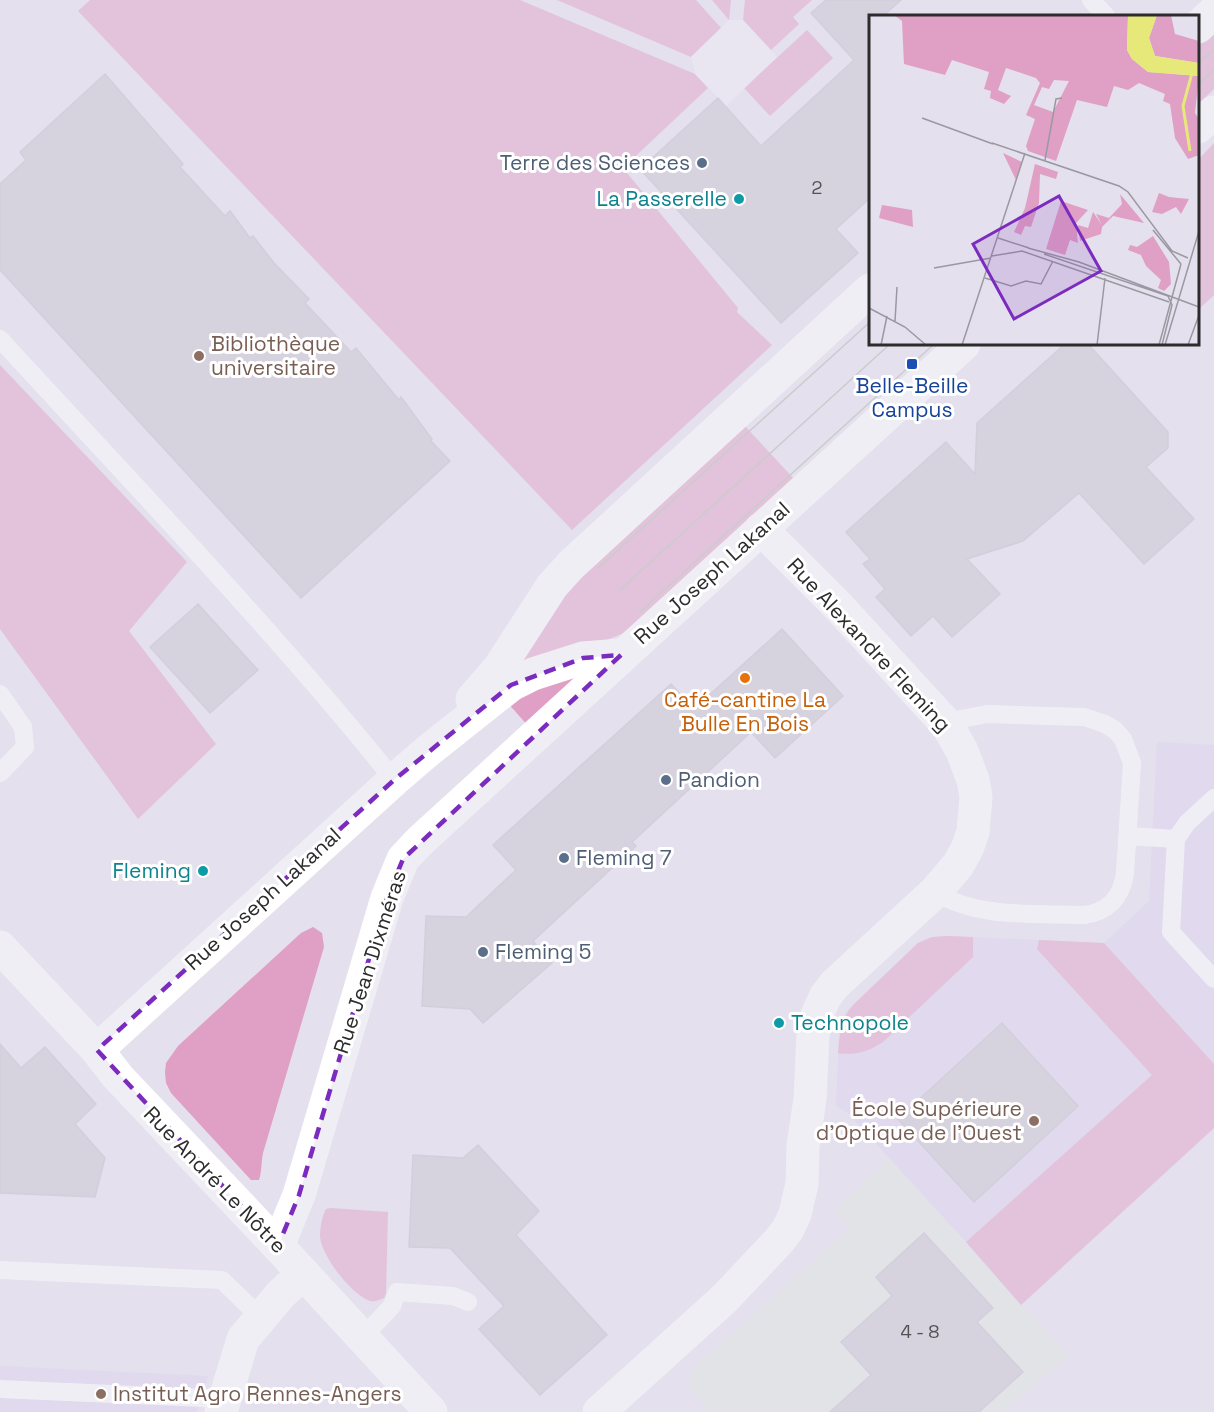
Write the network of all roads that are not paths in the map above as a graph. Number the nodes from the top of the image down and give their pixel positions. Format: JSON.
{"nodes":[{"id":1,"x":1091,"y":0,"type":"edge"},
{"id":2,"x":1214,"y":12,"type":"edge"},
{"id":3,"x":1105,"y":15,"type":"edge"},
{"id":4,"x":1199,"y":25,"type":"edge"},
{"id":5,"x":1214,"y":112,"type":"edge"},
{"id":6,"x":1199,"y":125,"type":"edge"},
{"id":7,"x":869,"y":291,"type":"edge"},
{"id":8,"x":0,"y":339,"type":"edge"},
{"id":9,"x":963,"y":345,"type":"edge"},
{"id":10,"x":761,"y":529,"type":"junction"},
{"id":11,"x":621,"y":655,"type":"junction"},
{"id":12,"x":0,"y":694,"type":"edge"},
{"id":13,"x":948,"y":726,"type":"junction"},
{"id":14,"x":429,"y":750,"type":"junction"},
{"id":15,"x":0,"y":773,"type":"edge"},
{"id":16,"x":394,"y":780,"type":"junction"},
{"id":17,"x":1214,"y":798,"type":"edge"},
{"id":18,"x":1128,"y":836,"type":"junction"},
{"id":19,"x":1176,"y":839,"type":"junction"},
{"id":20,"x":935,"y":892,"type":"junction"},
{"id":21,"x":0,"y":947,"type":"edge"},
{"id":22,"x":1214,"y":979,"type":"edge"},
{"id":23,"x":97,"y":1050,"type":"junction"},
{"id":24,"x":278,"y":1246,"type":"junction"},
{"id":25,"x":0,"y":1270,"type":"edge"},
{"id":26,"x":303,"y":1274,"type":"junction"},
{"id":27,"x":468,"y":1302,"type":"dead end"},
{"id":28,"x":261,"y":1318,"type":"junction"},
{"id":29,"x":362,"y":1338,"type":"junction"},
{"id":30,"x":0,"y":1389,"type":"edge"},
{"id":31,"x":222,"y":1406,"type":"edge"},
{"id":32,"x":431,"y":1412,"type":"edge"},
{"id":33,"x":599,"y":1412,"type":"edge"}],
"edges":[{"from":1,"to":3,"type":"lane"},
{"from":2,"to":4,"type":"street"},
{"from":5,"to":6,"type":"street"},
{"from":7,"to":14,"type":"street","name":"Rue Joseph Lakanal"},
{"from":8,"to":16,"type":"lane"},
{"from":9,"to":10,"type":"street","name":"Rue Joseph Lakanal"},
{"from":10,"to":11,"type":"street","name":"Rue Joseph Lakanal"},
{"from":10,"to":13,"type":"street","name":"Rue Alexandre Fleming"},
{"from":11,"to":14,"type":"street","name":"Rue Joseph Lakanal"},
{"from":11,"to":24,"type":"street","name":"Rue Jean Dixméras"},
{"from":12,"to":15,"type":"lane"},
{"from":13,"to":18,"type":"lane"},
{"from":13,"to":20,"type":"street","name":"Rue Alexandre Fleming"},
{"from":14,"to":16,"type":"street","name":"Rue Joseph Lakanal"},
{"from":16,"to":23,"type":"street","name":"Rue Joseph Lakanal"},
{"from":17,"to":19,"type":"lane"},
{"from":18,"to":19,"type":"lane"},
{"from":18,"to":20,"type":"lane"},
{"from":19,"to":22,"type":"lane"},
{"from":20,"to":33,"type":"street","name":"Rue Alexandre Fleming"},
{"from":21,"to":23,"type":"street","name":"Rue André Le Nôtre"},
{"from":23,"to":24,"type":"street","name":"Rue André Le Nôtre"},
{"from":24,"to":26,"type":"street","name":"Rue André Le Nôtre"},
{"from":25,"to":28,"type":"lane"},
{"from":26,"to":28,"type":"street"},
{"from":26,"to":29,"type":"street","name":"Rue André Le Nôtre"},
{"from":27,"to":29,"type":"lane"},
{"from":28,"to":31,"type":"street"},
{"from":29,"to":32,"type":"street","name":"Rue André Le Nôtre"},
{"from":30,"to":31,"type":"lane"}]}
